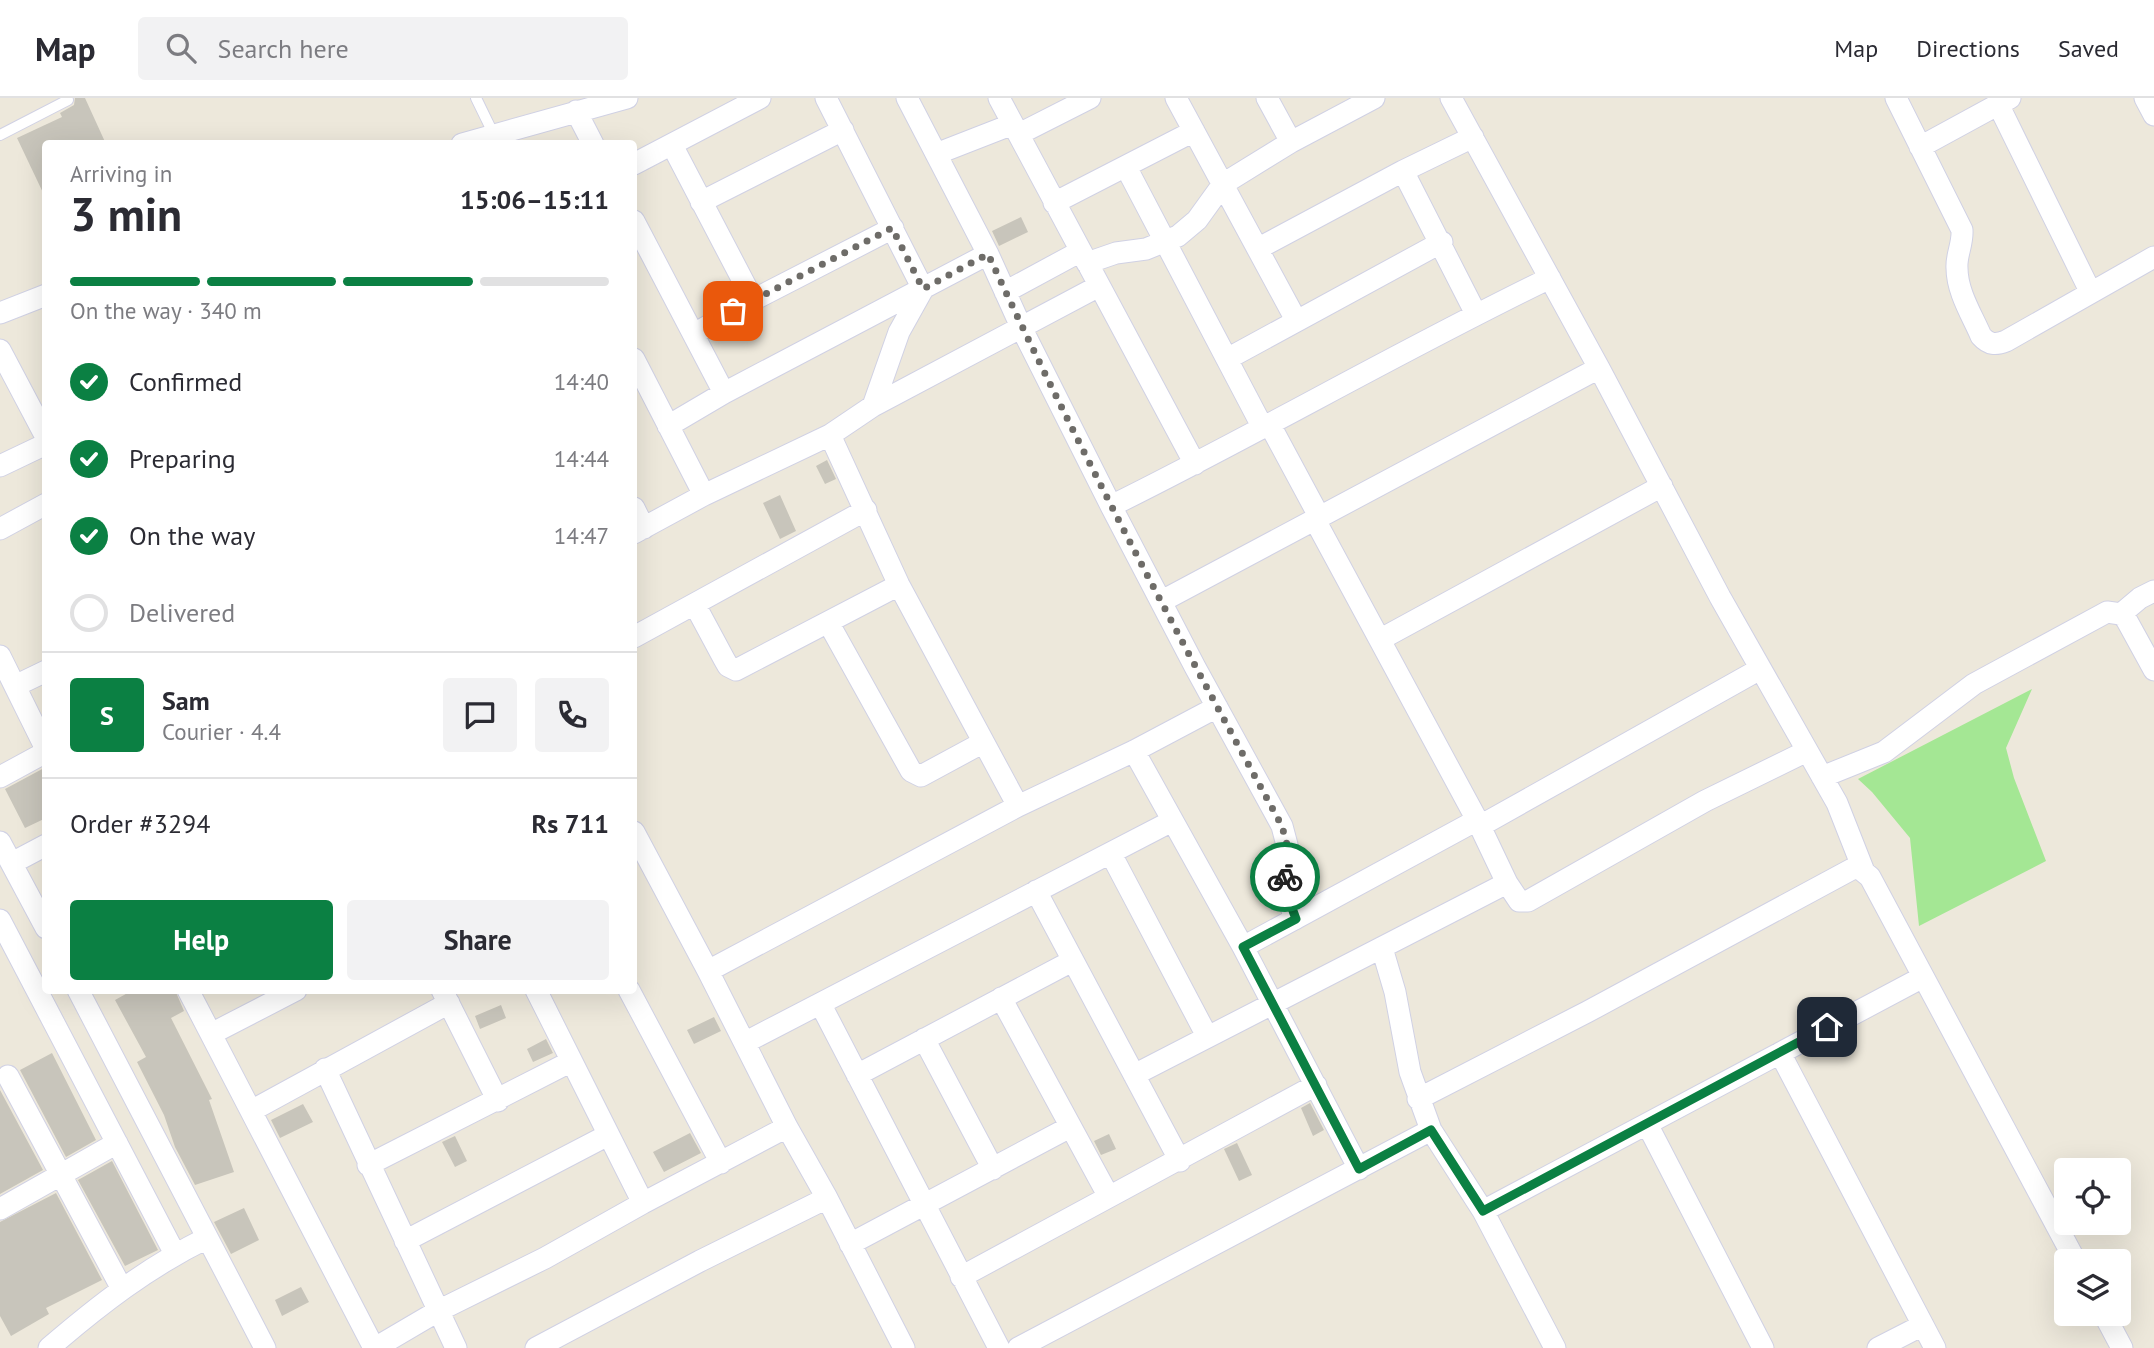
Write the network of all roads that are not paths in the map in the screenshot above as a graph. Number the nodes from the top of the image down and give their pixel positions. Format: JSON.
{"nodes":[{"id":1,"x":476,"y":98,"type":"edge"},
{"id":2,"x":626,"y":98,"type":"edge"},
{"id":3,"x":760,"y":98,"type":"edge"},
{"id":4,"x":825,"y":98,"type":"edge"},
{"id":5,"x":907,"y":98,"type":"edge"},
{"id":6,"x":999,"y":98,"type":"edge"},
{"id":7,"x":1090,"y":98,"type":"edge"},
{"id":8,"x":1176,"y":98,"type":"edge"},
{"id":9,"x":1267,"y":98,"type":"edge"},
{"id":10,"x":1374,"y":98,"type":"edge"},
{"id":11,"x":1451,"y":98,"type":"edge"},
{"id":12,"x":1896,"y":98,"type":"edge"},
{"id":13,"x":2146,"y":98,"type":"edge"},
{"id":14,"x":68,"y":100,"type":"edge"},
{"id":15,"x":2004,"y":101,"type":"edge"},
{"id":16,"x":576,"y":111,"type":"junction"},
{"id":17,"x":2154,"y":115,"type":"edge"},
{"id":18,"x":1016,"y":129,"type":"junction"},
{"id":19,"x":843,"y":130,"type":"junction"},
{"id":20,"x":1194,"y":131,"type":"junction"},
{"id":21,"x":0,"y":135,"type":"edge"},
{"id":22,"x":510,"y":136,"type":"edge"},
{"id":23,"x":1473,"y":137,"type":"junction"},
{"id":24,"x":486,"y":140,"type":"edge"},
{"id":25,"x":591,"y":140,"type":"edge"},
{"id":26,"x":1291,"y":142,"type":"junction"},
{"id":27,"x":672,"y":145,"type":"junction"},
{"id":28,"x":1920,"y":147,"type":"junction"},
{"id":29,"x":936,"y":154,"type":"junction"},
{"id":30,"x":637,"y":162,"type":"edge"},
{"id":31,"x":1126,"y":167,"type":"junction"},
{"id":32,"x":1404,"y":171,"type":"junction"},
{"id":33,"x":1223,"y":184,"type":"junction"},
{"id":34,"x":702,"y":202,"type":"junction"},
{"id":35,"x":1054,"y":204,"type":"junction"},
{"id":36,"x":637,"y":227,"type":"edge"},
{"id":37,"x":892,"y":228,"type":"junction"},
{"id":38,"x":1442,"y":242,"type":"junction"},
{"id":39,"x":1165,"y":243,"type":"junction"},
{"id":40,"x":1259,"y":248,"type":"junction"},
{"id":41,"x":988,"y":254,"type":"junction"},
{"id":42,"x":1084,"y":257,"type":"junction"},
{"id":43,"x":2154,"y":257,"type":"edge"},
{"id":44,"x":1550,"y":278,"type":"junction"},
{"id":45,"x":1099,"y":286,"type":"junction"},
{"id":46,"x":923,"y":289,"type":"junction"},
{"id":47,"x":2090,"y":291,"type":"junction"},
{"id":48,"x":1005,"y":292,"type":"junction"},
{"id":49,"x":42,"y":297,"type":"edge"},
{"id":50,"x":753,"y":300,"type":"junction"},
{"id":51,"x":0,"y":313,"type":"edge"},
{"id":52,"x":1476,"y":314,"type":"junction"},
{"id":53,"x":1296,"y":320,"type":"junction"},
{"id":54,"x":1022,"y":329,"type":"junction"},
{"id":55,"x":694,"y":334,"type":"junction"},
{"id":56,"x":0,"y":350,"type":"edge"},
{"id":57,"x":1227,"y":359,"type":"junction"},
{"id":58,"x":637,"y":365,"type":"edge"},
{"id":59,"x":1599,"y":368,"type":"junction"},
{"id":60,"x":724,"y":393,"type":"junction"},
{"id":61,"x":873,"y":406,"type":"junction"},
{"id":62,"x":42,"y":423,"type":"edge"},
{"id":63,"x":668,"y":426,"type":"junction"},
{"id":64,"x":1266,"y":426,"type":"junction"},
{"id":65,"x":831,"y":435,"type":"junction"},
{"id":66,"x":42,"y":446,"type":"edge"},
{"id":67,"x":1195,"y":464,"type":"junction"},
{"id":68,"x":0,"y":466,"type":"edge"},
{"id":69,"x":1661,"y":486,"type":"junction"},
{"id":70,"x":704,"y":495,"type":"junction"},
{"id":71,"x":42,"y":506,"type":"edge"},
{"id":72,"x":1111,"y":506,"type":"junction"},
{"id":73,"x":866,"y":510,"type":"junction"},
{"id":74,"x":1318,"y":519,"type":"junction"},
{"id":75,"x":0,"y":529,"type":"edge"},
{"id":76,"x":639,"y":531,"type":"edge"},
{"id":77,"x":899,"y":585,"type":"junction"},
{"id":78,"x":2154,"y":591,"type":"edge"},
{"id":79,"x":1163,"y":601,"type":"junction"},
{"id":80,"x":695,"y":605,"type":"junction"},
{"id":81,"x":2121,"y":614,"type":"junction"},
{"id":82,"x":828,"y":622,"type":"junction"},
{"id":83,"x":637,"y":635,"type":"edge"},
{"id":84,"x":1381,"y":639,"type":"junction"},
{"id":85,"x":0,"y":656,"type":"edge"},
{"id":86,"x":1760,"y":669,"type":"junction"},
{"id":87,"x":2154,"y":670,"type":"edge"},
{"id":88,"x":42,"y":673,"type":"edge"},
{"id":89,"x":15,"y":686,"type":"junction"},
{"id":90,"x":1217,"y":707,"type":"junction"},
{"id":91,"x":42,"y":743,"type":"edge"},
{"id":92,"x":982,"y":743,"type":"junction"},
{"id":93,"x":1134,"y":751,"type":"junction"},
{"id":94,"x":1807,"y":751,"type":"junction"},
{"id":95,"x":42,"y":753,"type":"edge"},
{"id":96,"x":1822,"y":777,"type":"junction"},
{"id":97,"x":0,"y":778,"type":"edge"},
{"id":98,"x":1018,"y":806,"type":"junction"},
{"id":99,"x":1172,"y":821,"type":"junction"},
{"id":100,"x":1479,"y":823,"type":"junction"},
{"id":101,"x":0,"y":842,"type":"edge"},
{"id":102,"x":42,"y":847,"type":"edge"},
{"id":103,"x":1111,"y":854,"type":"junction"},
{"id":104,"x":639,"y":856,"type":"edge"},
{"id":105,"x":12,"y":863,"type":"junction"},
{"id":106,"x":1863,"y":869,"type":"junction"},
{"id":107,"x":1507,"y":883,"type":"junction"},
{"id":108,"x":1036,"y":891,"type":"junction"},
{"id":109,"x":1296,"y":919,"type":"junction"},
{"id":110,"x":0,"y":920,"type":"edge"},
{"id":111,"x":42,"y":920,"type":"edge"},
{"id":112,"x":1243,"y":947,"type":"junction"},
{"id":113,"x":1382,"y":948,"type":"junction"},
{"id":114,"x":1072,"y":961,"type":"junction"},
{"id":115,"x":708,"y":971,"type":"junction"},
{"id":116,"x":1923,"y":977,"type":"junction"},
{"id":117,"x":80,"y":994,"type":"edge"},
{"id":118,"x":190,"y":994,"type":"edge"},
{"id":119,"x":288,"y":994,"type":"edge"},
{"id":120,"x":538,"y":994,"type":"edge"},
{"id":121,"x":631,"y":994,"type":"edge"},
{"id":122,"x":445,"y":997,"type":"edge"},
{"id":123,"x":1001,"y":998,"type":"junction"},
{"id":124,"x":1274,"y":1004,"type":"junction"},
{"id":125,"x":821,"y":1005,"type":"junction"},
{"id":126,"x":211,"y":1034,"type":"junction"},
{"id":127,"x":1207,"y":1036,"type":"junction"},
{"id":128,"x":924,"y":1039,"type":"junction"},
{"id":129,"x":746,"y":1042,"type":"junction"},
{"id":130,"x":1780,"y":1053,"type":"junction"},
{"id":131,"x":570,"y":1062,"type":"junction"},
{"id":132,"x":325,"y":1069,"type":"junction"},
{"id":133,"x":857,"y":1075,"type":"junction"},
{"id":134,"x":1134,"y":1075,"type":"junction"},
{"id":135,"x":8,"y":1076,"type":"dead end"},
{"id":136,"x":1316,"y":1086,"type":"junction"},
{"id":137,"x":1418,"y":1100,"type":"junction"},
{"id":138,"x":498,"y":1101,"type":"junction"},
{"id":139,"x":251,"y":1111,"type":"junction"},
{"id":140,"x":1647,"y":1124,"type":"junction"},
{"id":141,"x":787,"y":1127,"type":"junction"},
{"id":142,"x":1070,"y":1128,"type":"junction"},
{"id":143,"x":1431,"y":1130,"type":"junction"},
{"id":144,"x":608,"y":1135,"type":"junction"},
{"id":145,"x":117,"y":1143,"type":"junction"},
{"id":146,"x":1181,"y":1161,"type":"junction"},
{"id":147,"x":721,"y":1163,"type":"junction"},
{"id":148,"x":368,"y":1165,"type":"junction"},
{"id":149,"x":993,"y":1169,"type":"junction"},
{"id":150,"x":1359,"y":1169,"type":"junction"},
{"id":151,"x":61,"y":1174,"type":"junction"},
{"id":152,"x":1109,"y":1197,"type":"junction"},
{"id":153,"x":827,"y":1198,"type":"junction"},
{"id":154,"x":643,"y":1203,"type":"junction"},
{"id":155,"x":924,"y":1206,"type":"junction"},
{"id":156,"x":0,"y":1209,"type":"edge"},
{"id":157,"x":1483,"y":1211,"type":"junction"},
{"id":158,"x":207,"y":1238,"type":"junction"},
{"id":159,"x":405,"y":1241,"type":"junction"},
{"id":160,"x":850,"y":1244,"type":"junction"},
{"id":161,"x":2069,"y":1249,"type":"edge"},
{"id":162,"x":175,"y":1254,"type":"junction"},
{"id":163,"x":961,"y":1277,"type":"junction"},
{"id":164,"x":122,"y":1289,"type":"junction"},
{"id":165,"x":438,"y":1311,"type":"junction"},
{"id":166,"x":1923,"y":1325,"type":"junction"},
{"id":167,"x":2110,"y":1326,"type":"edge"},
{"id":168,"x":49,"y":1348,"type":"edge"},
{"id":169,"x":265,"y":1348,"type":"edge"},
{"id":170,"x":375,"y":1348,"type":"edge"},
{"id":171,"x":456,"y":1348,"type":"edge"},
{"id":172,"x":536,"y":1348,"type":"edge"},
{"id":173,"x":904,"y":1348,"type":"edge"},
{"id":174,"x":999,"y":1348,"type":"edge"},
{"id":175,"x":1018,"y":1348,"type":"edge"},
{"id":176,"x":1555,"y":1348,"type":"edge"},
{"id":177,"x":1763,"y":1348,"type":"edge"},
{"id":178,"x":1878,"y":1348,"type":"edge"},
{"id":179,"x":1935,"y":1348,"type":"edge"},
{"id":180,"x":2122,"y":1348,"type":"edge"}],
"edges":[{"from":1,"to":22,"type":"lane"},
{"from":2,"to":16,"type":"street"},
{"from":3,"to":27,"type":"street"},
{"from":4,"to":19,"type":"street"},
{"from":5,"to":29,"type":"street"},
{"from":6,"to":18,"type":"street"},
{"from":7,"to":18,"type":"street"},
{"from":8,"to":20,"type":"street"},
{"from":9,"to":26,"type":"street"},
{"from":10,"to":26,"type":"street"},
{"from":11,"to":23,"type":"street"},
{"from":12,"to":28,"type":"street"},
{"from":13,"to":17,"type":"street"},
{"from":14,"to":21,"type":"lane"},
{"from":15,"to":28,"type":"street"},
{"from":15,"to":47,"type":"street"},
{"from":16,"to":22,"type":"street"},
{"from":16,"to":25,"type":"street"},
{"from":18,"to":29,"type":"street"},
{"from":18,"to":35,"type":"street"},
{"from":19,"to":34,"type":"street"},
{"from":19,"to":37,"type":"street"},
{"from":20,"to":31,"type":"street"},
{"from":20,"to":33,"type":"street"},
{"from":22,"to":24,"type":"street"},
{"from":23,"to":32,"type":"street"},
{"from":23,"to":44,"type":"street"},
{"from":26,"to":33,"type":"street"},
{"from":27,"to":30,"type":"street"},
{"from":27,"to":34,"type":"street"},
{"from":28,"to":47,"type":"street"},
{"from":29,"to":41,"type":"street"},
{"from":31,"to":35,"type":"street"},
{"from":31,"to":39,"type":"street"},
{"from":32,"to":38,"type":"street"},
{"from":32,"to":40,"type":"street"},
{"from":33,"to":39,"type":"street"},
{"from":33,"to":40,"type":"street"},
{"from":34,"to":50,"type":"street"},
{"from":35,"to":42,"type":"street"},
{"from":36,"to":55,"type":"street"},
{"from":37,"to":46,"type":"street"},
{"from":37,"to":50,"type":"street"},
{"from":38,"to":52,"type":"street"},
{"from":38,"to":53,"type":"street"},
{"from":39,"to":42,"type":"street"},
{"from":39,"to":57,"type":"street"},
{"from":40,"to":53,"type":"street"},
{"from":41,"to":46,"type":"street"},
{"from":41,"to":48,"type":"street"},
{"from":42,"to":45,"type":"street"},
{"from":42,"to":48,"type":"street"},
{"from":43,"to":47,"type":"street"},
{"from":44,"to":52,"type":"street"},
{"from":44,"to":59,"type":"street"},
{"from":45,"to":54,"type":"street"},
{"from":45,"to":67,"type":"street"},
{"from":46,"to":60,"type":"street"},
{"from":46,"to":61,"type":"street"},
{"from":48,"to":54,"type":"street"},
{"from":49,"to":51,"type":"street"},
{"from":50,"to":55,"type":"street"},
{"from":52,"to":64,"type":"street"},
{"from":53,"to":57,"type":"street"},
{"from":54,"to":61,"type":"street"},
{"from":54,"to":72,"type":"street"},
{"from":55,"to":60,"type":"street"},
{"from":56,"to":62,"type":"street"},
{"from":57,"to":64,"type":"street"},
{"from":58,"to":63,"type":"street"},
{"from":59,"to":69,"type":"street"},
{"from":59,"to":74,"type":"street"},
{"from":60,"to":63,"type":"street"},
{"from":61,"to":65,"type":"street"},
{"from":63,"to":70,"type":"street"},
{"from":64,"to":67,"type":"street"},
{"from":64,"to":74,"type":"street"},
{"from":65,"to":70,"type":"street"},
{"from":65,"to":73,"type":"street"},
{"from":66,"to":68,"type":"street"},
{"from":67,"to":72,"type":"street"},
{"from":69,"to":84,"type":"street"},
{"from":69,"to":86,"type":"street"},
{"from":70,"to":76,"type":"street"},
{"from":71,"to":75,"type":"street"},
{"from":72,"to":79,"type":"street"},
{"from":73,"to":77,"type":"street"},
{"from":73,"to":80,"type":"street"},
{"from":74,"to":79,"type":"street"},
{"from":74,"to":84,"type":"street"},
{"from":77,"to":82,"type":"street"},
{"from":77,"to":92,"type":"street"},
{"from":78,"to":81,"type":"street"},
{"from":79,"to":90,"type":"street"},
{"from":80,"to":82,"type":"street"},
{"from":80,"to":83,"type":"street"},
{"from":81,"to":87,"type":"street"},
{"from":81,"to":96,"type":"street"},
{"from":82,"to":92,"type":"street"},
{"from":84,"to":100,"type":"street"},
{"from":85,"to":89,"type":"street"},
{"from":86,"to":94,"type":"street"},
{"from":86,"to":100,"type":"street"},
{"from":88,"to":89,"type":"street"},
{"from":89,"to":91,"type":"street"},
{"from":90,"to":93,"type":"street"},
{"from":90,"to":109,"type":"street"},
{"from":92,"to":98,"type":"street"},
{"from":93,"to":98,"type":"street"},
{"from":93,"to":99,"type":"street"},
{"from":94,"to":96,"type":"street"},
{"from":94,"to":107,"type":"street"},
{"from":95,"to":97,"type":"street"},
{"from":96,"to":106,"type":"street"},
{"from":98,"to":115,"type":"street"},
{"from":99,"to":103,"type":"street"},
{"from":99,"to":112,"type":"street"},
{"from":100,"to":107,"type":"street"},
{"from":100,"to":109,"type":"street"},
{"from":101,"to":105,"type":"street"},
{"from":102,"to":105,"type":"street"},
{"from":103,"to":108,"type":"street"},
{"from":103,"to":127,"type":"street"},
{"from":104,"to":115,"type":"street"},
{"from":105,"to":111,"type":"street"},
{"from":106,"to":116,"type":"street"},
{"from":106,"to":137,"type":"street"},
{"from":107,"to":113,"type":"street"},
{"from":108,"to":114,"type":"street"},
{"from":108,"to":125,"type":"street"},
{"from":109,"to":112,"type":"street"},
{"from":110,"to":145,"type":"street"},
{"from":112,"to":124,"type":"street"},
{"from":113,"to":124,"type":"street"},
{"from":113,"to":137,"type":"street"},
{"from":114,"to":123,"type":"street"},
{"from":114,"to":134,"type":"street"},
{"from":115,"to":129,"type":"street"},
{"from":116,"to":130,"type":"street"},
{"from":116,"to":161,"type":"street"},
{"from":117,"to":158,"type":"street"},
{"from":118,"to":126,"type":"street"},
{"from":119,"to":126,"type":"street"},
{"from":120,"to":131,"type":"street"},
{"from":121,"to":147,"type":"street"},
{"from":122,"to":132,"type":"street"},
{"from":122,"to":138,"type":"street"},
{"from":123,"to":128,"type":"street"},
{"from":123,"to":142,"type":"street"},
{"from":124,"to":127,"type":"street"},
{"from":124,"to":136,"type":"street"},
{"from":125,"to":129,"type":"street"},
{"from":125,"to":133,"type":"street"},
{"from":126,"to":139,"type":"street"},
{"from":127,"to":134,"type":"street"},
{"from":128,"to":133,"type":"street"},
{"from":128,"to":149,"type":"street"},
{"from":129,"to":141,"type":"street"},
{"from":130,"to":140,"type":"street"},
{"from":130,"to":166,"type":"street"},
{"from":131,"to":138,"type":"street"},
{"from":131,"to":144,"type":"street"},
{"from":132,"to":139,"type":"street"},
{"from":132,"to":148,"type":"street"},
{"from":133,"to":155,"type":"street"},
{"from":134,"to":146,"type":"street"},
{"from":135,"to":151,"type":"street"},
{"from":136,"to":146,"type":"street"},
{"from":136,"to":150,"type":"street"},
{"from":137,"to":143,"type":"street"},
{"from":138,"to":148,"type":"street"},
{"from":139,"to":170,"type":"street"},
{"from":140,"to":157,"type":"street"},
{"from":140,"to":177,"type":"street"},
{"from":141,"to":147,"type":"street"},
{"from":141,"to":153,"type":"street"},
{"from":142,"to":149,"type":"street"},
{"from":142,"to":152,"type":"street"},
{"from":143,"to":150,"type":"street"},
{"from":143,"to":157,"type":"street"},
{"from":144,"to":154,"type":"street"},
{"from":144,"to":159,"type":"street"},
{"from":145,"to":151,"type":"street"},
{"from":145,"to":162,"type":"street"},
{"from":146,"to":152,"type":"street"},
{"from":147,"to":154,"type":"street"},
{"from":148,"to":159,"type":"street"},
{"from":149,"to":155,"type":"street"},
{"from":150,"to":175,"type":"street"},
{"from":151,"to":156,"type":"street"},
{"from":151,"to":164,"type":"street"},
{"from":152,"to":163,"type":"street"},
{"from":153,"to":160,"type":"street"},
{"from":153,"to":172,"type":"street"},
{"from":154,"to":165,"type":"street"},
{"from":155,"to":160,"type":"street"},
{"from":155,"to":163,"type":"street"},
{"from":157,"to":176,"type":"street"},
{"from":158,"to":162,"type":"street"},
{"from":158,"to":169,"type":"street"},
{"from":159,"to":165,"type":"street"},
{"from":160,"to":173,"type":"street"},
{"from":162,"to":164,"type":"street"},
{"from":163,"to":174,"type":"street"},
{"from":164,"to":168,"type":"street"},
{"from":165,"to":170,"type":"street"},
{"from":165,"to":171,"type":"street"},
{"from":166,"to":178,"type":"street"},
{"from":166,"to":179,"type":"street"},
{"from":167,"to":180,"type":"street"}]}
